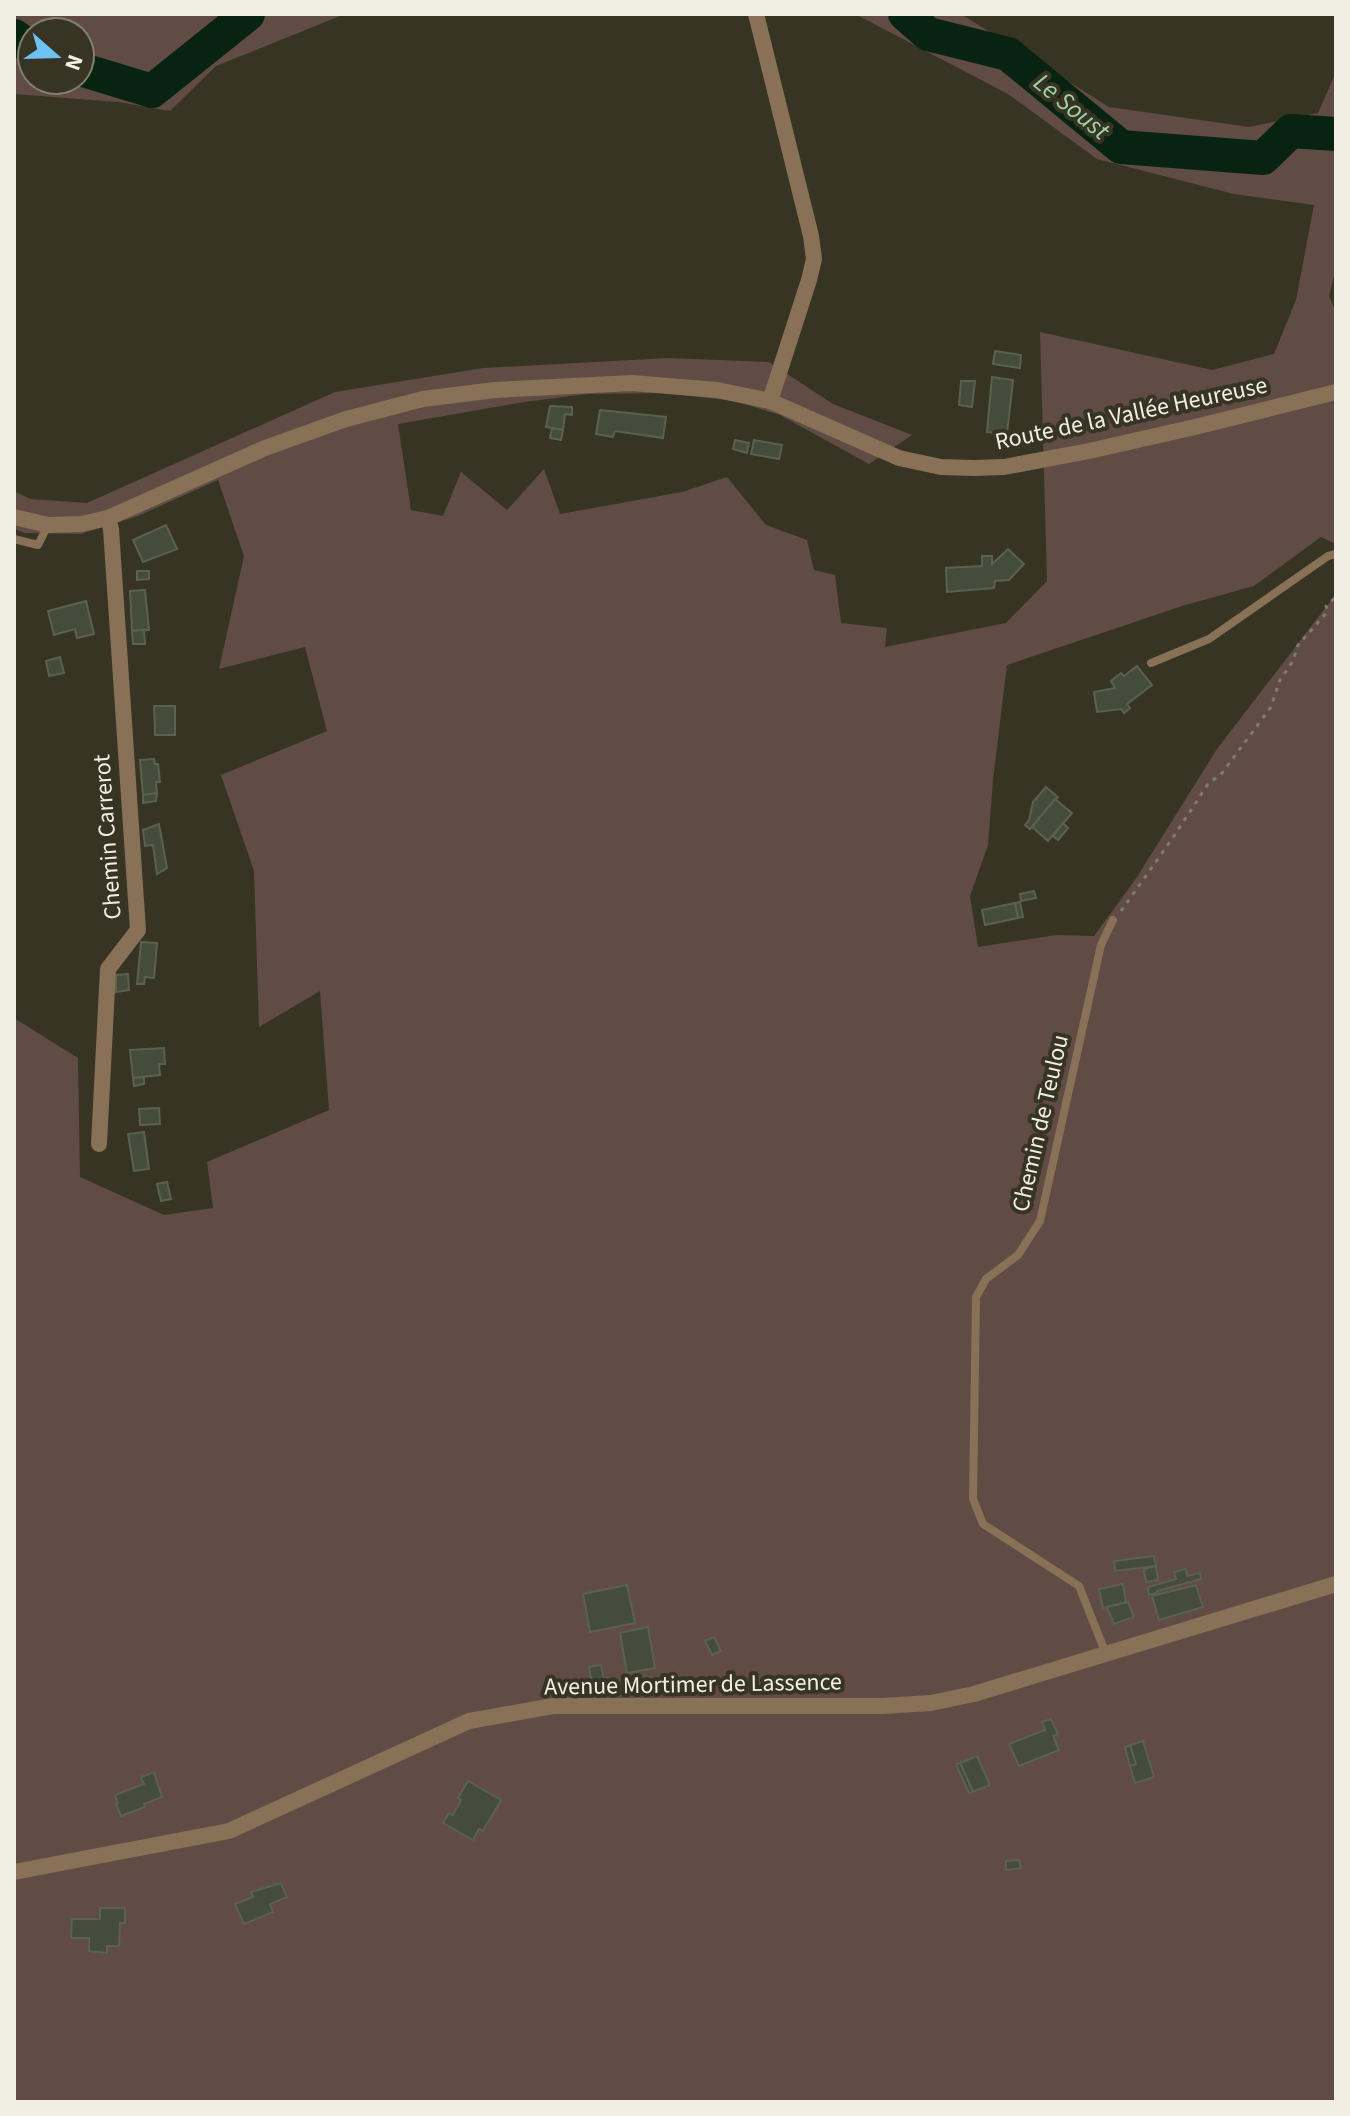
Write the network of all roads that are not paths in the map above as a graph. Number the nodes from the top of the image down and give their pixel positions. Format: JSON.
{"nodes":[{"id":1,"x":756,"y":14,"type":"edge"},
{"id":2,"x":1336,"y":392,"type":"edge"},
{"id":3,"x":770,"y":401,"type":"junction"},
{"id":4,"x":14,"y":517,"type":"edge"},
{"id":5,"x":108,"y":518,"type":"junction"},
{"id":6,"x":48,"y":525,"type":"junction"},
{"id":7,"x":14,"y":539,"type":"edge"},
{"id":8,"x":1336,"y":554,"type":"edge"},
{"id":9,"x":1151,"y":663,"type":"dead end"},
{"id":10,"x":1113,"y":920,"type":"road end"},
{"id":11,"x":99,"y":1144,"type":"dead end"},
{"id":12,"x":1336,"y":1584,"type":"edge"},
{"id":13,"x":1106,"y":1655,"type":"junction"},
{"id":14,"x":14,"y":1872,"type":"edge"}],
"edges":[{"from":1,"to":3,"type":"street"},
{"from":2,"to":3,"type":"street","name":"Route de la Vallée Heureuse"},
{"from":3,"to":5,"type":"street","name":"Route de la Vallée Heureuse"},
{"from":4,"to":6,"type":"street","name":"Route de la Vallée Heureuse"},
{"from":5,"to":6,"type":"street","name":"Route de la Vallée Heureuse"},
{"from":5,"to":11,"type":"street","name":"Chemin Carrerot"},
{"from":6,"to":7,"type":"lane"},
{"from":8,"to":9,"type":"lane"},
{"from":10,"to":13,"type":"lane","name":"Chemin de Teulou"},
{"from":12,"to":13,"type":"street","name":"Avenue Mortimer de Lassence"},
{"from":13,"to":14,"type":"street","name":"Avenue Mortimer de Lassence"}]}
